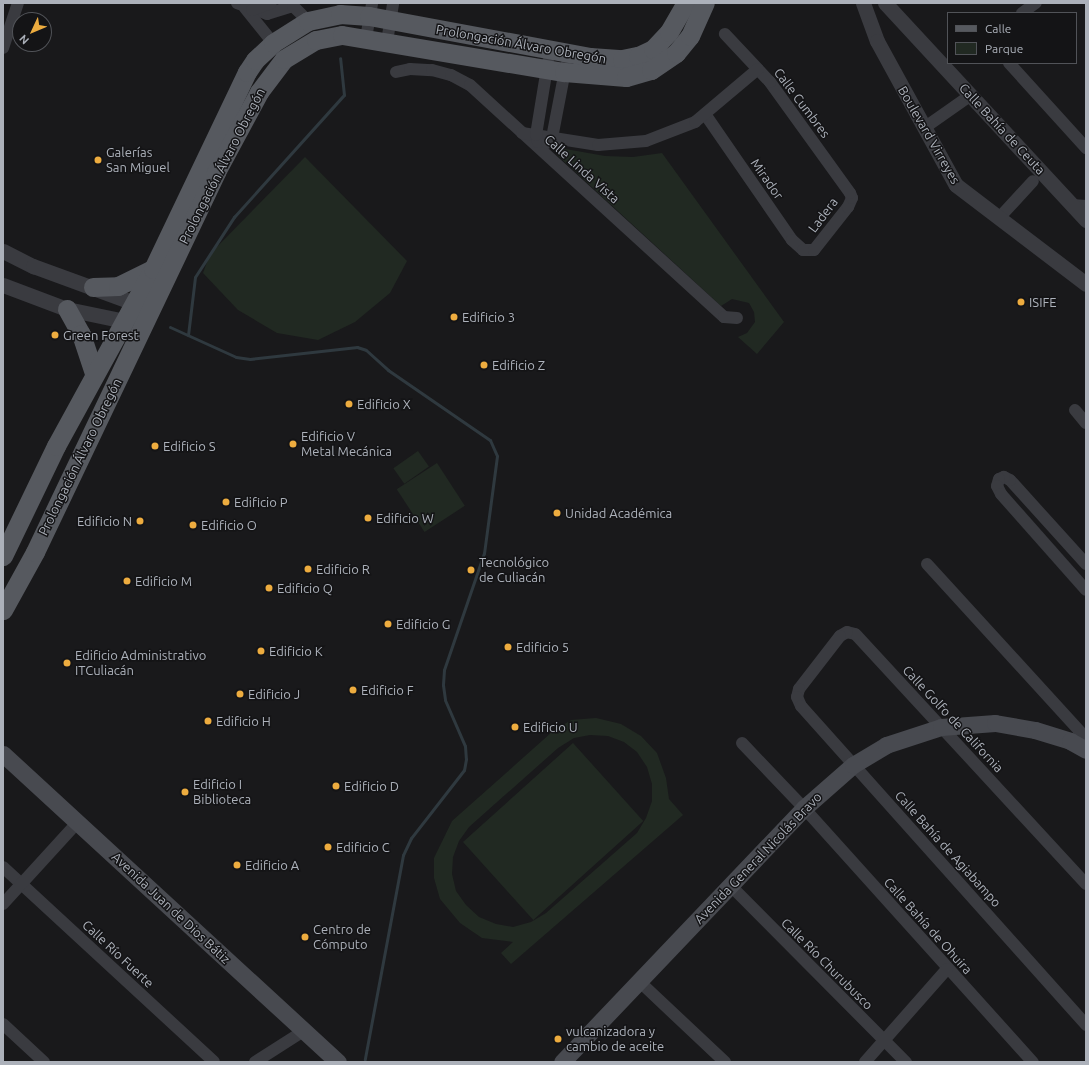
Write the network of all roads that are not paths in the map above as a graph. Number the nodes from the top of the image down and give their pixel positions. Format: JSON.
{"nodes":[{"id":1,"x":18,"y":3,"type":"edge"},
{"id":2,"x":686,"y":3,"type":"edge"},
{"id":3,"x":705,"y":3,"type":"edge"},
{"id":4,"x":862,"y":3,"type":"edge"},
{"id":5,"x":885,"y":3,"type":"edge"},
{"id":6,"x":1036,"y":3,"type":"edge"},
{"id":7,"x":276,"y":6,"type":"edge"},
{"id":8,"x":244,"y":7,"type":"edge"},
{"id":9,"x":370,"y":10,"type":"edge"},
{"id":10,"x":302,"y":11,"type":"edge"},
{"id":11,"x":392,"y":12,"type":"edge"},
{"id":12,"x":1023,"y":12,"type":"edge"},
{"id":13,"x":725,"y":34,"type":"dead end"},
{"id":14,"x":269,"y":38,"type":"junction"},
{"id":15,"x":366,"y":38,"type":"junction"},
{"id":16,"x":387,"y":42,"type":"junction"},
{"id":17,"x":3,"y":48,"type":"edge"},
{"id":18,"x":558,"y":50,"type":"junction"},
{"id":19,"x":1010,"y":64,"type":"edge"},
{"id":20,"x":758,"y":69,"type":"junction"},
{"id":21,"x":556,"y":71,"type":"junction"},
{"id":22,"x":396,"y":72,"type":"dead end"},
{"id":23,"x":971,"y":95,"type":"junction"},
{"id":24,"x":705,"y":114,"type":"junction"},
{"id":25,"x":924,"y":128,"type":"junction"},
{"id":26,"x":522,"y":133,"type":"junction"},
{"id":27,"x":536,"y":135,"type":"junction"},
{"id":28,"x":552,"y":138,"type":"junction"},
{"id":29,"x":1086,"y":148,"type":"edge"},
{"id":30,"x":541,"y":150,"type":"junction"},
{"id":31,"x":1033,"y":181,"type":"dead end"},
{"id":32,"x":850,"y":193,"type":"joint"},
{"id":33,"x":1079,"y":205,"type":"edge"},
{"id":34,"x":999,"y":218,"type":"junction"},
{"id":35,"x":1086,"y":220,"type":"edge"},
{"id":36,"x":3,"y":251,"type":"edge"},
{"id":37,"x":811,"y":252,"type":"joint"},
{"id":38,"x":153,"y":269,"type":"junction"},
{"id":39,"x":1086,"y":284,"type":"edge"},
{"id":40,"x":3,"y":286,"type":"edge"},
{"id":41,"x":92,"y":287,"type":"junction"},
{"id":42,"x":134,"y":302,"type":"junction"},
{"id":43,"x":67,"y":309,"type":"junction"},
{"id":44,"x":152,"y":309,"type":"junction"},
{"id":45,"x":737,"y":318,"type":"dead end"},
{"id":46,"x":124,"y":320,"type":"junction"},
{"id":47,"x":144,"y":326,"type":"junction"},
{"id":48,"x":94,"y":374,"type":"junction"},
{"id":49,"x":1075,"y":410,"type":"dead end"},
{"id":50,"x":1086,"y":423,"type":"edge"},
{"id":51,"x":3,"y":556,"type":"edge"},
{"id":52,"x":927,"y":564,"type":"dead end"},
{"id":53,"x":1086,"y":564,"type":"edge"},
{"id":54,"x":1086,"y":590,"type":"edge"},
{"id":55,"x":3,"y":610,"type":"edge"},
{"id":56,"x":799,"y":689,"type":"joint"},
{"id":57,"x":941,"y":727,"type":"junction"},
{"id":58,"x":1086,"y":738,"type":"edge"},
{"id":59,"x":742,"y":744,"type":"dead end"},
{"id":60,"x":1086,"y":750,"type":"edge"},
{"id":61,"x":3,"y":754,"type":"edge"},
{"id":62,"x":853,"y":765,"type":"junction"},
{"id":63,"x":804,"y":808,"type":"junction"},
{"id":64,"x":78,"y":822,"type":"junction"},
{"id":65,"x":3,"y":867,"type":"edge"},
{"id":66,"x":22,"y":884,"type":"junction"},
{"id":67,"x":1086,"y":884,"type":"edge"},
{"id":68,"x":730,"y":885,"type":"junction"},
{"id":69,"x":3,"y":904,"type":"edge"},
{"id":70,"x":947,"y":969,"type":"junction"},
{"id":71,"x":640,"y":982,"type":"junction"},
{"id":72,"x":3,"y":1024,"type":"edge"},
{"id":73,"x":1086,"y":1025,"type":"edge"},
{"id":74,"x":305,"y":1030,"type":"junction"},
{"id":75,"x":883,"y":1041,"type":"junction"},
{"id":76,"x":44,"y":1062,"type":"edge"},
{"id":77,"x":214,"y":1062,"type":"edge"},
{"id":78,"x":255,"y":1062,"type":"edge"},
{"id":79,"x":338,"y":1062,"type":"edge"},
{"id":80,"x":562,"y":1062,"type":"edge"},
{"id":81,"x":725,"y":1062,"type":"edge"},
{"id":82,"x":865,"y":1062,"type":"edge"},
{"id":83,"x":906,"y":1062,"type":"edge"},
{"id":84,"x":1033,"y":1062,"type":"edge"}],
"edges":[{"from":1,"to":17,"type":"street"},
{"from":2,"to":18,"type":"main road","name":"Prolongación Álvaro Obregón"},
{"from":3,"to":21,"type":"main road","name":"Prolongación Álvaro Obregón"},
{"from":4,"to":25,"type":"street","name":"Boulevard Virreyes"},
{"from":5,"to":23,"type":"street","name":"Calle Bahía de Ceuta"},
{"from":6,"to":12,"type":"street"},
{"from":7,"to":8,"type":"street"},
{"from":7,"to":10,"type":"street"},
{"from":7,"to":14,"type":"street"},
{"from":8,"to":14,"type":"street"},
{"from":9,"to":10,"type":"main road","name":"Prolongación Álvaro Obregón"},
{"from":9,"to":11,"type":"main road","name":"Prolongación Álvaro Obregón"},
{"from":9,"to":15,"type":"street"},
{"from":10,"to":14,"type":"main road","name":"Prolongación Álvaro Obregón"},
{"from":11,"to":16,"type":"street"},
{"from":11,"to":18,"type":"main road","name":"Prolongación Álvaro Obregón"},
{"from":13,"to":20,"type":"street","name":"Calle Cumbres"},
{"from":14,"to":38,"type":"main road","name":"Prolongación Álvaro Obregón"},
{"from":15,"to":16,"type":"main road","name":"Prolongación Álvaro Obregón"},
{"from":15,"to":44,"type":"main road","name":"Prolongación Álvaro Obregón"},
{"from":16,"to":21,"type":"main road","name":"Prolongación Álvaro Obregón"},
{"from":18,"to":21,"type":"street"},
{"from":18,"to":21,"type":"street"},
{"from":19,"to":29,"type":"street"},
{"from":20,"to":24,"type":"street"},
{"from":20,"to":32,"type":"street","name":"Calle Cumbres"},
{"from":21,"to":27,"type":"street"},
{"from":21,"to":28,"type":"street"},
{"from":22,"to":26,"type":"street","name":"Calle Linda Vista"},
{"from":23,"to":25,"type":"street"},
{"from":23,"to":33,"type":"street","name":"Calle Bahía de Ceuta"},
{"from":24,"to":28,"type":"street"},
{"from":24,"to":37,"type":"street","name":"Mirador"},
{"from":25,"to":34,"type":"street","name":"Boulevard Virreyes"},
{"from":26,"to":27,"type":"street"},
{"from":26,"to":30,"type":"street","name":"Calle Linda Vista"},
{"from":27,"to":28,"type":"street"},
{"from":27,"to":30,"type":"street"},
{"from":28,"to":30,"type":"street"},
{"from":30,"to":45,"type":"street","name":"Calle Linda Vista"},
{"from":31,"to":34,"type":"street"},
{"from":32,"to":37,"type":"street","name":"Ladera"},
{"from":33,"to":35,"type":"street","name":"Calle Bahía de Ceuta"},
{"from":34,"to":39,"type":"street","name":"Boulevard Virreyes"},
{"from":36,"to":41,"type":"street"},
{"from":38,"to":41,"type":"main road"},
{"from":38,"to":42,"type":"main road","name":"Prolongación Álvaro Obregón"},
{"from":40,"to":43,"type":"street"},
{"from":41,"to":42,"type":"street"},
{"from":42,"to":44,"type":"street"},
{"from":42,"to":46,"type":"main road","name":"Prolongación Álvaro Obregón"},
{"from":43,"to":46,"type":"street"},
{"from":43,"to":48,"type":"main road"},
{"from":44,"to":47,"type":"main road","name":"Prolongación Álvaro Obregón"},
{"from":46,"to":47,"type":"street"},
{"from":46,"to":48,"type":"main road","name":"Prolongación Álvaro Obregón"},
{"from":47,"to":55,"type":"main road","name":"Prolongación Álvaro Obregón"},
{"from":48,"to":51,"type":"main road","name":"Prolongación Álvaro Obregón"},
{"from":49,"to":50,"type":"street"},
{"from":52,"to":58,"type":"street"},
{"from":53,"to":54,"type":"street"},
{"from":56,"to":57,"type":"street","name":"Calle Golfo de California"},
{"from":56,"to":62,"type":"street","name":"Calle Bahía de Agiabampo"},
{"from":57,"to":60,"type":"main road","name":"Avenida General Nicolás Bravo"},
{"from":57,"to":62,"type":"main road","name":"Avenida General Nicolás Bravo"},
{"from":57,"to":67,"type":"street","name":"Calle Golfo de California"},
{"from":59,"to":63,"type":"street","name":"Calle Bahía de Ohuira"},
{"from":61,"to":64,"type":"main road","name":"Avenida Juan de Dios Bátiz"},
{"from":62,"to":63,"type":"main road","name":"Avenida General Nicolás Bravo"},
{"from":62,"to":73,"type":"street","name":"Calle Bahía de Agiabampo"},
{"from":63,"to":68,"type":"main road","name":"Avenida General Nicolás Bravo"},
{"from":63,"to":70,"type":"street","name":"Calle Bahía de Ohuira"},
{"from":64,"to":66,"type":"street"},
{"from":64,"to":74,"type":"main road","name":"Avenida Juan de Dios Bátiz"},
{"from":65,"to":66,"type":"street","name":"Calle Río Fuerte"},
{"from":66,"to":69,"type":"street"},
{"from":66,"to":77,"type":"street","name":"Calle Río Fuerte"},
{"from":68,"to":71,"type":"main road","name":"Avenida General Nicolás Bravo"},
{"from":68,"to":75,"type":"street","name":"Calle Río Churubusco"},
{"from":70,"to":75,"type":"street"},
{"from":70,"to":84,"type":"street","name":"Calle Bahía de Ohuira"},
{"from":71,"to":80,"type":"main road","name":"Avenida General Nicolás Bravo"},
{"from":71,"to":81,"type":"street"},
{"from":72,"to":76,"type":"street"},
{"from":74,"to":78,"type":"street"},
{"from":74,"to":79,"type":"main road","name":"Avenida Juan de Dios Bátiz"},
{"from":75,"to":82,"type":"street"},
{"from":75,"to":83,"type":"street","name":"Calle Río Churubusco"}]}
